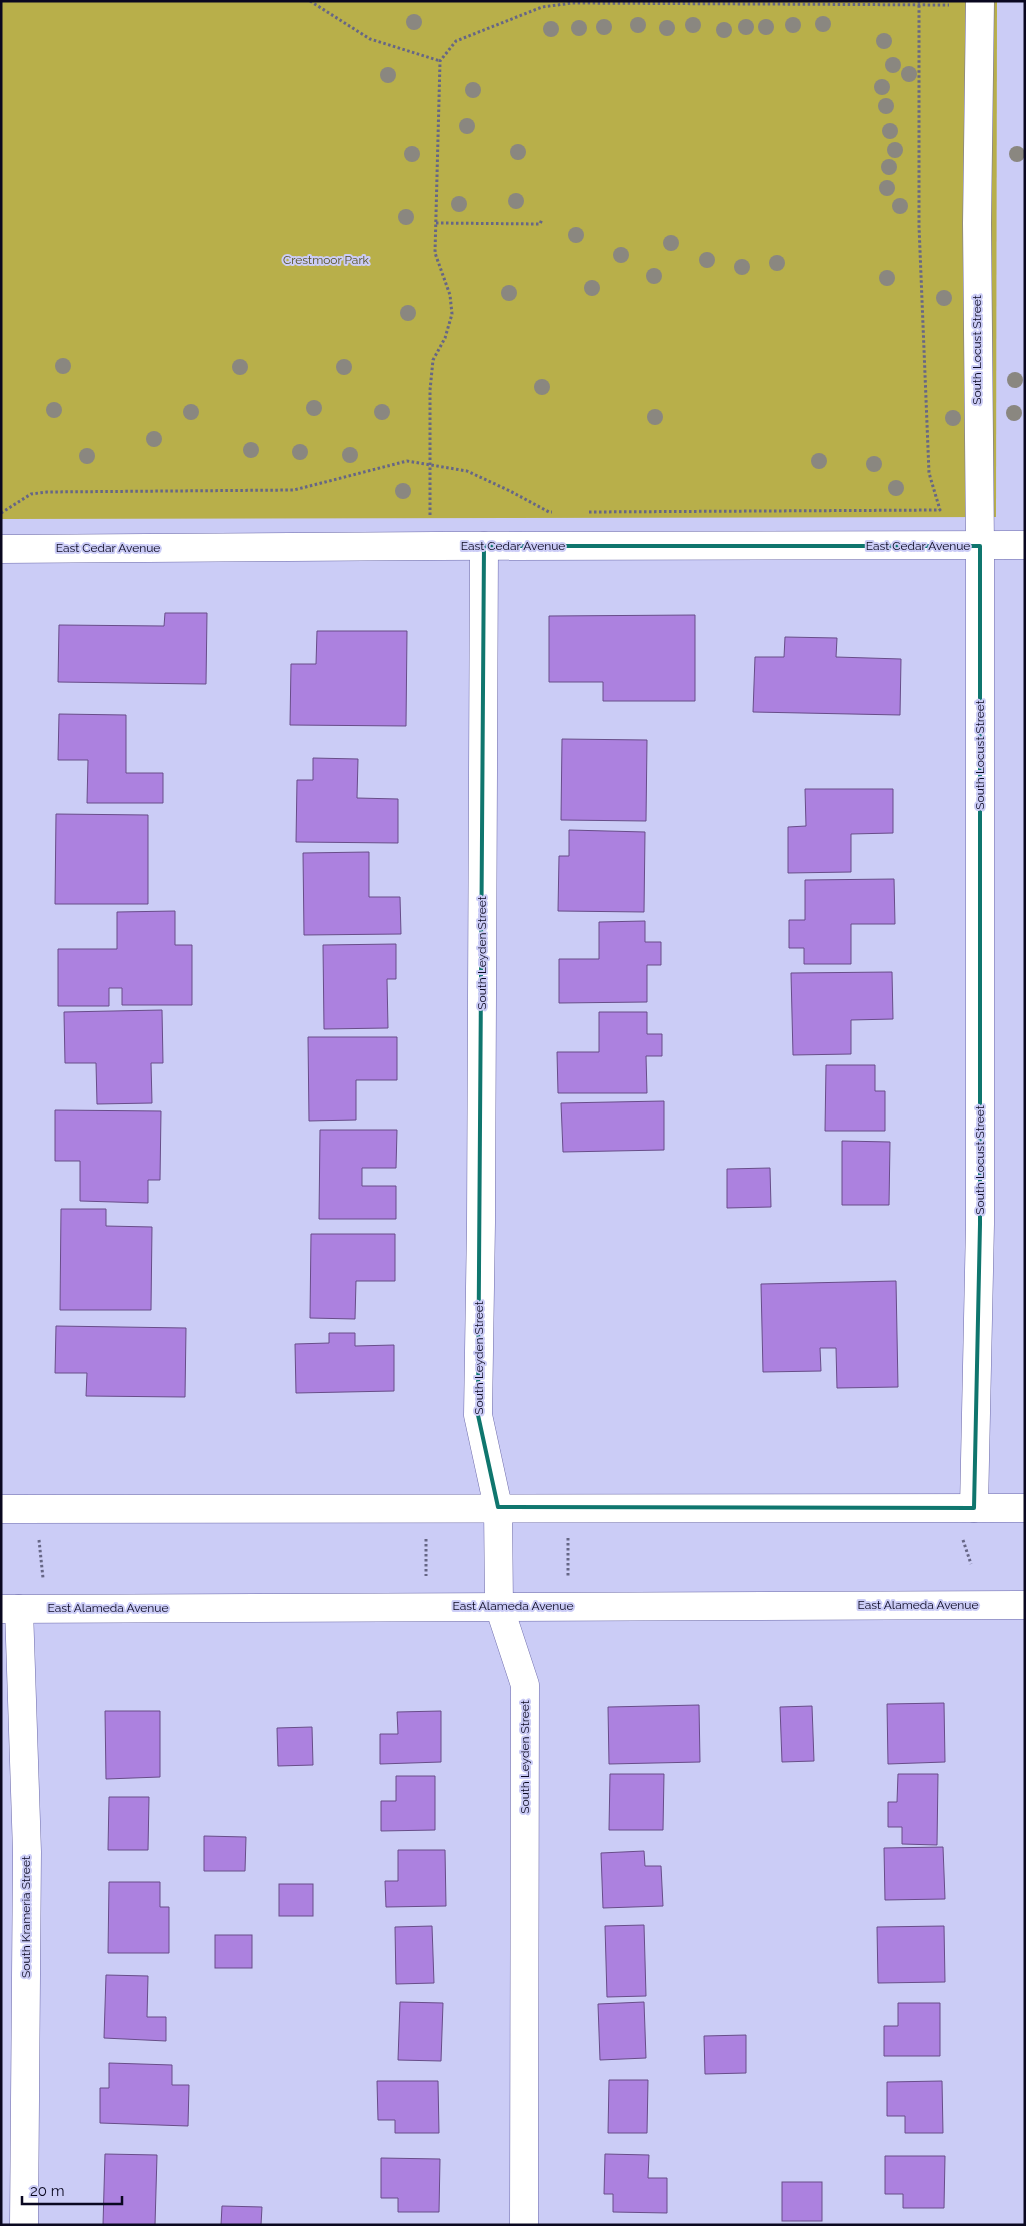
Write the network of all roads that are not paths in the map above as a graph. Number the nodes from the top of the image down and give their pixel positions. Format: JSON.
{"nodes":[{"id":1,"x":980,"y":3,"type":"edge"},
{"id":2,"x":1025,"y":545,"type":"edge"},
{"id":3,"x":484,"y":546,"type":"junction"},
{"id":4,"x":980,"y":546,"type":"junction"},
{"id":5,"x":1,"y":549,"type":"edge"},
{"id":6,"x":498,"y":1508,"type":"junction"},
{"id":7,"x":974,"y":1508,"type":"junction"},
{"id":8,"x":1025,"y":1508,"type":"edge"},
{"id":9,"x":1,"y":1509,"type":"edge"},
{"id":10,"x":1025,"y":1605,"type":"edge"},
{"id":11,"x":499,"y":1606,"type":"junction"},
{"id":12,"x":10,"y":1609,"type":"edge"},
{"id":13,"x":24,"y":2225,"type":"edge"},
{"id":14,"x":524,"y":2225,"type":"edge"}],
"edges":[{"from":1,"to":4,"type":"street","name":"South Locust Street"},
{"from":2,"to":4,"type":"street","name":"East Cedar Avenue"},
{"from":3,"to":4,"type":"street","name":"East Cedar Avenue"},
{"from":3,"to":5,"type":"street","name":"East Cedar Avenue"},
{"from":3,"to":6,"type":"street","name":"South Leyden Street"},
{"from":4,"to":7,"type":"street","name":"South Locust Street"},
{"from":6,"to":7,"type":"street"},
{"from":6,"to":9,"type":"street"},
{"from":6,"to":11,"type":"street","name":"South Leyden Street"},
{"from":7,"to":8,"type":"street"},
{"from":10,"to":11,"type":"street","name":"East Alameda Avenue"},
{"from":11,"to":12,"type":"street","name":"East Alameda Avenue"},
{"from":11,"to":14,"type":"street","name":"South Leyden Street"},
{"from":12,"to":13,"type":"street","name":"South Krameria Street"}]}
